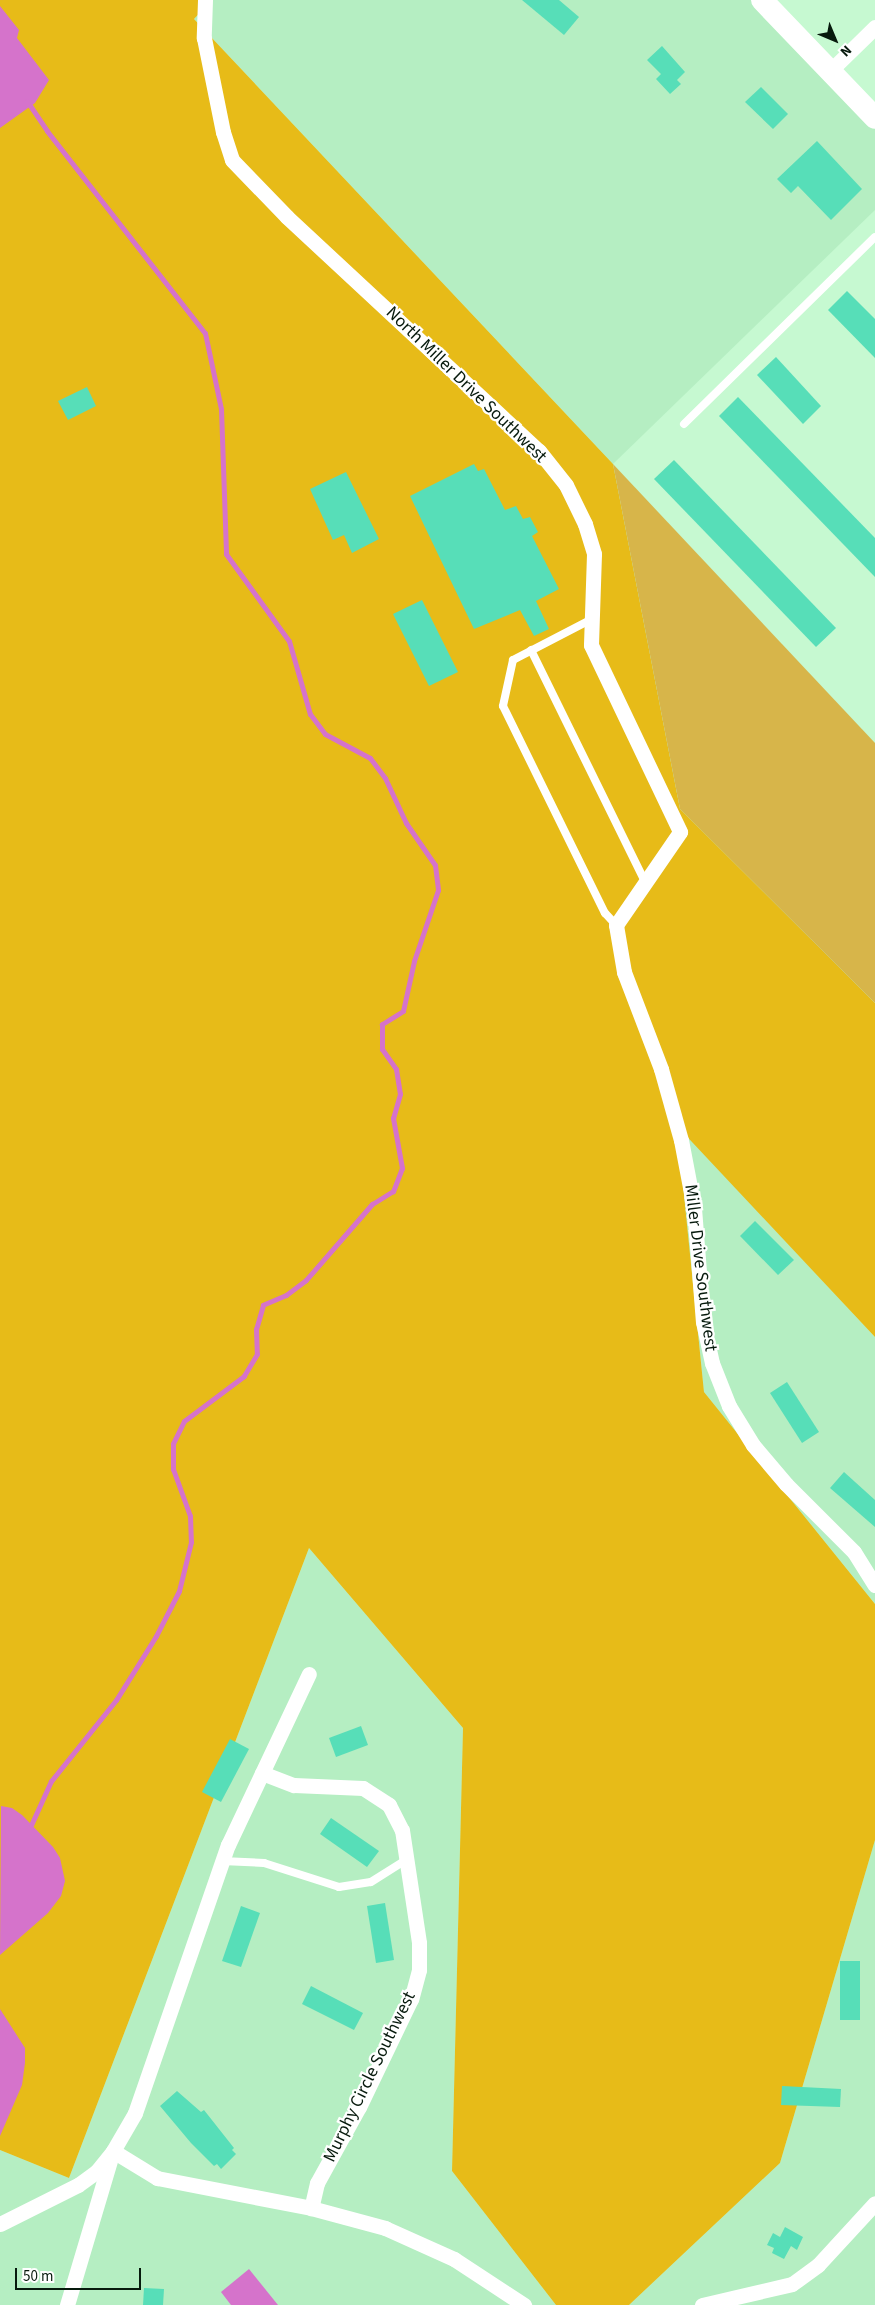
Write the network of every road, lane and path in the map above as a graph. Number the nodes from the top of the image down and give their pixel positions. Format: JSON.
{"nodes":[{"id":1,"x":206,"y":0,"type":"edge"},
{"id":2,"x":762,"y":0,"type":"edge"},
{"id":3,"x":875,"y":27,"type":"edge"},
{"id":4,"x":830,"y":71,"type":"junction"},
{"id":5,"x":875,"y":118,"type":"edge"},
{"id":6,"x":875,"y":237,"type":"edge"},
{"id":7,"x":684,"y":424,"type":"dead end"},
{"id":8,"x":592,"y":619,"type":"junction"},
{"id":9,"x":532,"y":650,"type":"junction"},
{"id":10,"x":646,"y":884,"type":"junction"},
{"id":11,"x":616,"y":925,"type":"junction"},
{"id":12,"x":875,"y":1585,"type":"edge"},
{"id":13,"x":309,"y":1674,"type":"dead end"},
{"id":14,"x":262,"y":1772,"type":"junction"},
{"id":15,"x":406,"y":1860,"type":"junction"},
{"id":16,"x":222,"y":1861,"type":"junction"},
{"id":17,"x":113,"y":2151,"type":"junction"},
{"id":18,"x":875,"y":2203,"type":"edge"},
{"id":19,"x":311,"y":2208,"type":"junction"},
{"id":20,"x":0,"y":2224,"type":"edge"},
{"id":21,"x":67,"y":2305,"type":"edge"},
{"id":22,"x":524,"y":2305,"type":"edge"},
{"id":23,"x":702,"y":2305,"type":"edge"}],
"edges":[{"from":1,"to":8,"type":"street","name":"North Miller Drive Southwest"},
{"from":2,"to":4,"type":"street"},
{"from":3,"to":4,"type":"street"},
{"from":4,"to":5,"type":"street"},
{"from":6,"to":7,"type":"lane"},
{"from":8,"to":9,"type":"lane"},
{"from":8,"to":10,"type":"street","name":"North Miller Drive Southwest"},
{"from":9,"to":10,"type":"lane"},
{"from":9,"to":11,"type":"lane"},
{"from":10,"to":11,"type":"street","name":"North Miller Drive Southwest"},
{"from":11,"to":12,"type":"street","name":"Miller Drive Southwest"},
{"from":13,"to":14,"type":"street"},
{"from":14,"to":15,"type":"street","name":"Murphy Circle Southwest"},
{"from":14,"to":16,"type":"street"},
{"from":15,"to":16,"type":"lane"},
{"from":15,"to":19,"type":"street","name":"Murphy Circle Southwest"},
{"from":16,"to":17,"type":"street"},
{"from":17,"to":19,"type":"street"},
{"from":17,"to":20,"type":"street"},
{"from":17,"to":21,"type":"street"},
{"from":18,"to":23,"type":"street"},
{"from":19,"to":22,"type":"street"}]}
